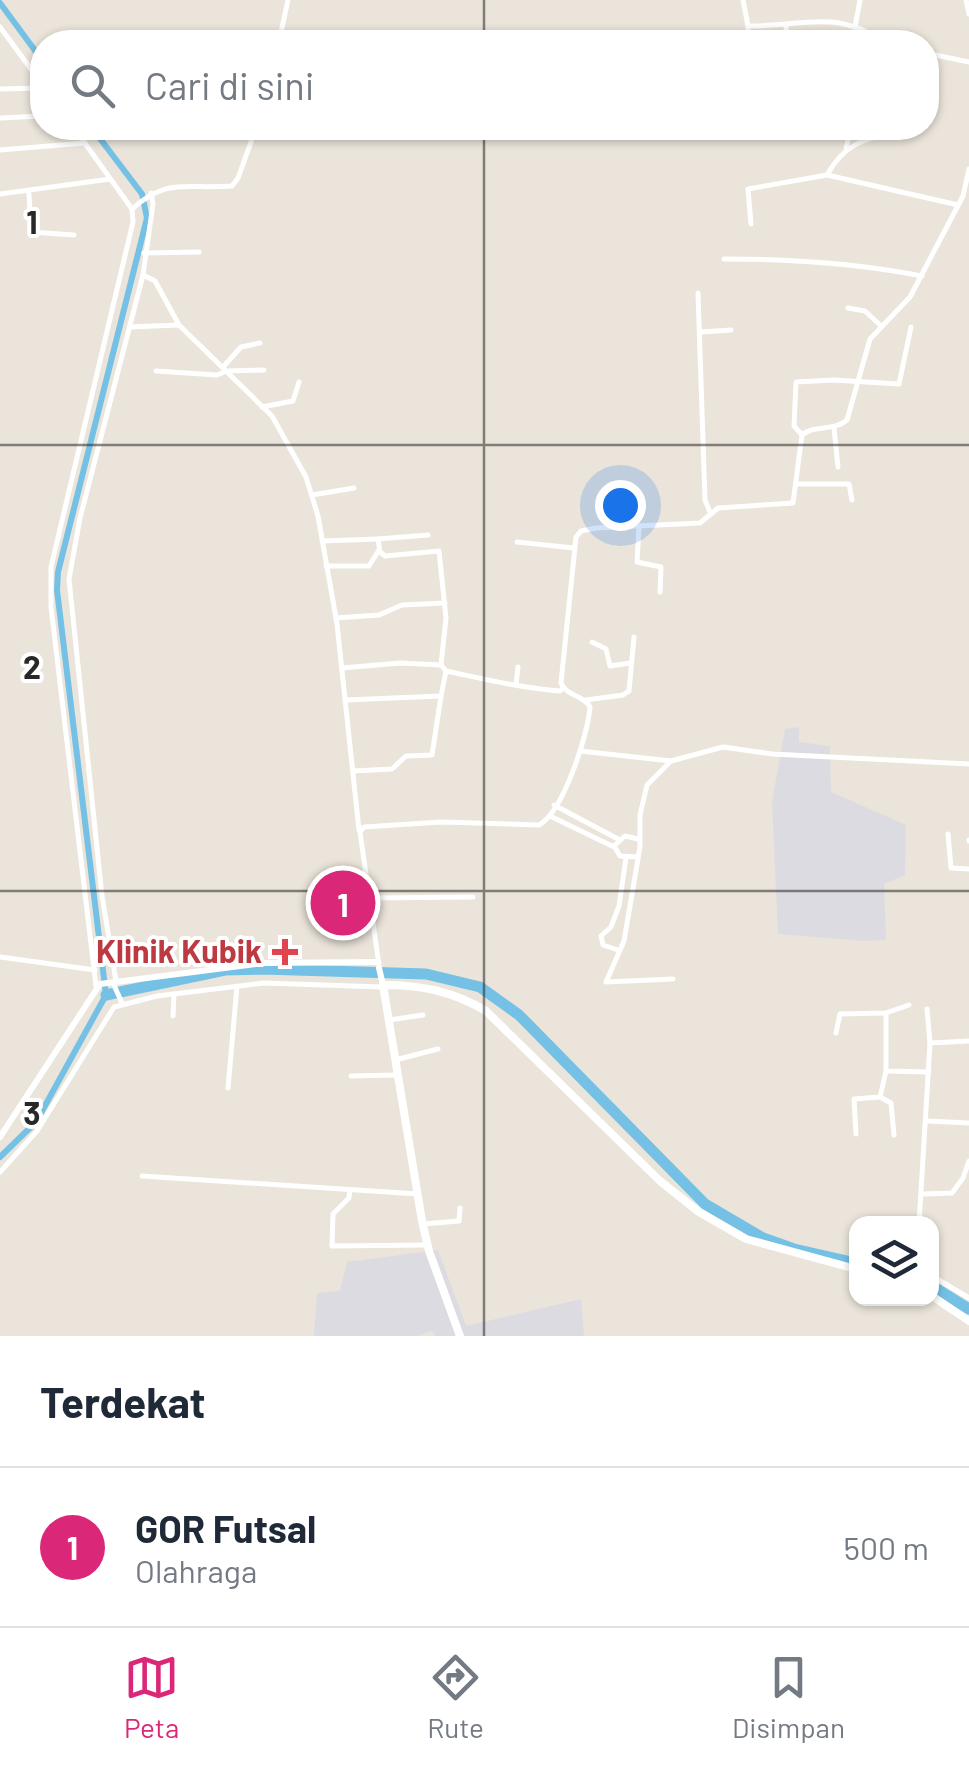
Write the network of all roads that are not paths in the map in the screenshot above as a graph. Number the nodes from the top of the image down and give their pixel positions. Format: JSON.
{"nodes":[{"id":1,"x":288,"y":0,"type":"edge"},
{"id":2,"x":743,"y":0,"type":"edge"},
{"id":3,"x":860,"y":0,"type":"edge"},
{"id":4,"x":966,"y":0,"type":"edge"},
{"id":5,"x":969,"y":14,"type":"edge"},
{"id":6,"x":748,"y":26,"type":"junction"},
{"id":7,"x":786,"y":26,"type":"junction"},
{"id":8,"x":855,"y":26,"type":"junction"},
{"id":9,"x":0,"y":28,"type":"edge"},
{"id":10,"x":282,"y":30,"type":"edge"},
{"id":11,"x":748,"y":30,"type":"edge"},
{"id":12,"x":786,"y":30,"type":"edge"},
{"id":13,"x":868,"y":30,"type":"edge"},
{"id":14,"x":939,"y":56,"type":"edge"},
{"id":15,"x":969,"y":62,"type":"edge"},
{"id":16,"x":30,"y":69,"type":"edge"},
{"id":17,"x":30,"y":87,"type":"edge"},
{"id":18,"x":0,"y":90,"type":"edge"},
{"id":19,"x":30,"y":117,"type":"edge"},
{"id":20,"x":1,"y":118,"type":"edge"},
{"id":21,"x":83,"y":140,"type":"edge"},
{"id":22,"x":252,"y":140,"type":"edge"},
{"id":23,"x":848,"y":140,"type":"edge"},
{"id":24,"x":866,"y":140,"type":"edge"},
{"id":25,"x":85,"y":143,"type":"junction"},
{"id":26,"x":0,"y":150,"type":"edge"},
{"id":27,"x":845,"y":150,"type":"junction"},
{"id":28,"x":969,"y":169,"type":"edge"},
{"id":29,"x":827,"y":175,"type":"junction"},
{"id":30,"x":110,"y":179,"type":"junction"},
{"id":31,"x":28,"y":192,"type":"junction"},
{"id":32,"x":0,"y":194,"type":"edge"},
{"id":33,"x":148,"y":194,"type":"junction"},
{"id":34,"x":966,"y":197,"type":"edge"},
{"id":35,"x":958,"y":205,"type":"junction"},
{"id":36,"x":134,"y":208,"type":"junction"},
{"id":37,"x":751,"y":224,"type":"dead end"},
{"id":38,"x":74,"y":235,"type":"dead end"},
{"id":39,"x":199,"y":252,"type":"dead end"},
{"id":40,"x":144,"y":253,"type":"junction"},
{"id":41,"x":724,"y":258,"type":"dead end"},
{"id":42,"x":143,"y":275,"type":"junction"},
{"id":43,"x":922,"y":276,"type":"junction"},
{"id":44,"x":698,"y":293,"type":"dead end"},
{"id":45,"x":848,"y":308,"type":"dead end"},
{"id":46,"x":180,"y":325,"type":"junction"},
{"id":47,"x":880,"y":325,"type":"junction"},
{"id":48,"x":130,"y":327,"type":"junction"},
{"id":49,"x":910,"y":327,"type":"dead end"},
{"id":50,"x":731,"y":330,"type":"dead end"},
{"id":51,"x":701,"y":332,"type":"junction"},
{"id":52,"x":260,"y":343,"type":"dead end"},
{"id":53,"x":225,"y":369,"type":"junction"},
{"id":54,"x":264,"y":370,"type":"dead end"},
{"id":55,"x":156,"y":371,"type":"dead end"},
{"id":56,"x":299,"y":382,"type":"dead end"},
{"id":57,"x":858,"y":383,"type":"junction"},
{"id":58,"x":262,"y":406,"type":"junction"},
{"id":59,"x":834,"y":428,"type":"junction"},
{"id":60,"x":802,"y":435,"type":"junction"},
{"id":61,"x":838,"y":466,"type":"dead end"},
{"id":62,"x":798,"y":484,"type":"junction"},
{"id":63,"x":354,"y":488,"type":"dead end"},
{"id":64,"x":312,"y":494,"type":"junction"},
{"id":65,"x":852,"y":500,"type":"dead end"},
{"id":66,"x":710,"y":512,"type":"junction"},
{"id":67,"x":639,"y":527,"type":"junction"},
{"id":68,"x":428,"y":536,"type":"dead end"},
{"id":69,"x":378,"y":539,"type":"junction"},
{"id":70,"x":322,"y":541,"type":"junction"},
{"id":71,"x":517,"y":542,"type":"dead end"},
{"id":72,"x":575,"y":548,"type":"junction"},
{"id":73,"x":380,"y":549,"type":"junction"},
{"id":74,"x":326,"y":566,"type":"junction"},
{"id":75,"x":660,"y":592,"type":"dead end"},
{"id":76,"x":445,"y":603,"type":"junction"},
{"id":77,"x":336,"y":618,"type":"junction"},
{"id":78,"x":634,"y":637,"type":"dead end"},
{"id":79,"x":592,"y":642,"type":"dead end"},
{"id":80,"x":633,"y":663,"type":"junction"},
{"id":81,"x":440,"y":664,"type":"junction"},
{"id":82,"x":518,"y":667,"type":"dead end"},
{"id":83,"x":342,"y":668,"type":"junction"},
{"id":84,"x":446,"y":670,"type":"junction"},
{"id":85,"x":516,"y":685,"type":"junction"},
{"id":86,"x":563,"y":688,"type":"junction"},
{"id":87,"x":441,"y":696,"type":"junction"},
{"id":88,"x":346,"y":700,"type":"junction"},
{"id":89,"x":586,"y":700,"type":"junction"},
{"id":90,"x":580,"y":751,"type":"junction"},
{"id":91,"x":672,"y":761,"type":"junction"},
{"id":92,"x":969,"y":764,"type":"edge"},
{"id":93,"x":352,"y":771,"type":"junction"},
{"id":94,"x":554,"y":805,"type":"junction"},
{"id":95,"x":550,"y":816,"type":"junction"},
{"id":96,"x":360,"y":832,"type":"junction"},
{"id":97,"x":948,"y":834,"type":"dead end"},
{"id":98,"x":618,"y":839,"type":"junction"},
{"id":99,"x":638,"y":840,"type":"junction"},
{"id":100,"x":614,"y":847,"type":"junction"},
{"id":101,"x":637,"y":857,"type":"junction"},
{"id":102,"x":626,"y":858,"type":"junction"},
{"id":103,"x":969,"y":869,"type":"edge"},
{"id":104,"x":473,"y":897,"type":"dead end"},
{"id":105,"x":369,"y":898,"type":"junction"},
{"id":106,"x":611,"y":926,"type":"junction"},
{"id":107,"x":624,"y":930,"type":"junction"},
{"id":108,"x":618,"y":950,"type":"junction"},
{"id":109,"x":0,"y":956,"type":"edge"},
{"id":110,"x":379,"y":965,"type":"junction"},
{"id":111,"x":95,"y":970,"type":"junction"},
{"id":112,"x":674,"y":980,"type":"dead end"},
{"id":113,"x":113,"y":983,"type":"junction"},
{"id":114,"x":98,"y":985,"type":"junction"},
{"id":115,"x":383,"y":985,"type":"junction"},
{"id":116,"x":237,"y":986,"type":"junction"},
{"id":117,"x":174,"y":994,"type":"junction"},
{"id":118,"x":121,"y":1001,"type":"junction"},
{"id":119,"x":909,"y":1004,"type":"dead end"},
{"id":120,"x":927,"y":1009,"type":"dead end"},
{"id":121,"x":886,"y":1013,"type":"junction"},
{"id":122,"x":173,"y":1016,"type":"dead end"},
{"id":123,"x":422,"y":1016,"type":"dead end"},
{"id":124,"x":389,"y":1020,"type":"junction"},
{"id":125,"x":836,"y":1033,"type":"dead end"},
{"id":126,"x":969,"y":1041,"type":"edge"},
{"id":127,"x":930,"y":1044,"type":"junction"},
{"id":128,"x":438,"y":1049,"type":"dead end"},
{"id":129,"x":396,"y":1060,"type":"junction"},
{"id":130,"x":886,"y":1071,"type":"junction"},
{"id":131,"x":929,"y":1072,"type":"junction"},
{"id":132,"x":351,"y":1076,"type":"dead end"},
{"id":133,"x":398,"y":1076,"type":"junction"},
{"id":134,"x":228,"y":1088,"type":"dead end"},
{"id":135,"x":880,"y":1096,"type":"junction"},
{"id":136,"x":882,"y":1113,"type":"dead end"},
{"id":137,"x":892,"y":1114,"type":"junction"},
{"id":138,"x":927,"y":1121,"type":"junction"},
{"id":139,"x":969,"y":1123,"type":"edge"},
{"id":140,"x":856,"y":1134,"type":"dead end"},
{"id":141,"x":894,"y":1136,"type":"dead end"},
{"id":142,"x":0,"y":1137,"type":"edge"},
{"id":143,"x":969,"y":1162,"type":"edge"},
{"id":144,"x":0,"y":1172,"type":"edge"},
{"id":145,"x":142,"y":1176,"type":"dead end"},
{"id":146,"x":960,"y":1183,"type":"junction"},
{"id":147,"x":969,"y":1184,"type":"edge"},
{"id":148,"x":350,"y":1190,"type":"junction"},
{"id":149,"x":418,"y":1194,"type":"junction"},
{"id":150,"x":923,"y":1194,"type":"junction"},
{"id":151,"x":460,"y":1208,"type":"dead end"},
{"id":152,"x":920,"y":1216,"type":"edge"},
{"id":153,"x":422,"y":1224,"type":"junction"},
{"id":154,"x":427,"y":1245,"type":"junction"},
{"id":155,"x":849,"y":1267,"type":"edge"},
{"id":156,"x":939,"y":1280,"type":"edge"},
{"id":157,"x":969,"y":1298,"type":"edge"},
{"id":158,"x":939,"y":1301,"type":"edge"},
{"id":159,"x":969,"y":1321,"type":"edge"},
{"id":160,"x":460,"y":1336,"type":"edge"}],
"edges":[{"from":1,"to":10,"type":"street"},
{"from":2,"to":6,"type":"street"},
{"from":3,"to":8,"type":"street"},
{"from":4,"to":5,"type":"street"},
{"from":6,"to":7,"type":"street"},
{"from":6,"to":11,"type":"street"},
{"from":7,"to":8,"type":"street"},
{"from":7,"to":12,"type":"street"},
{"from":8,"to":13,"type":"street"},
{"from":9,"to":16,"type":"street"},
{"from":14,"to":15,"type":"street"},
{"from":17,"to":18,"type":"street"},
{"from":19,"to":20,"type":"street"},
{"from":21,"to":25,"type":"street"},
{"from":22,"to":33,"type":"street"},
{"from":23,"to":27,"type":"street"},
{"from":24,"to":27,"type":"street"},
{"from":25,"to":26,"type":"street"},
{"from":25,"to":30,"type":"street"},
{"from":27,"to":29,"type":"street"},
{"from":28,"to":34,"type":"street"},
{"from":29,"to":35,"type":"street"},
{"from":29,"to":37,"type":"street"},
{"from":30,"to":31,"type":"street"},
{"from":30,"to":36,"type":"street"},
{"from":31,"to":32,"type":"street"},
{"from":31,"to":38,"type":"street"},
{"from":33,"to":36,"type":"street"},
{"from":33,"to":40,"type":"street"},
{"from":34,"to":35,"type":"street"},
{"from":35,"to":43,"type":"street"},
{"from":36,"to":111,"type":"street"},
{"from":39,"to":40,"type":"street"},
{"from":40,"to":42,"type":"street"},
{"from":41,"to":43,"type":"street"},
{"from":42,"to":46,"type":"street"},
{"from":42,"to":48,"type":"street"},
{"from":43,"to":47,"type":"street"},
{"from":44,"to":51,"type":"street"},
{"from":45,"to":47,"type":"street"},
{"from":46,"to":48,"type":"street"},
{"from":46,"to":53,"type":"street"},
{"from":47,"to":57,"type":"street"},
{"from":48,"to":113,"type":"street"},
{"from":49,"to":57,"type":"street"},
{"from":50,"to":51,"type":"street"},
{"from":51,"to":66,"type":"street"},
{"from":52,"to":53,"type":"street"},
{"from":53,"to":54,"type":"street"},
{"from":53,"to":55,"type":"street"},
{"from":53,"to":58,"type":"street"},
{"from":56,"to":58,"type":"street"},
{"from":57,"to":59,"type":"street"},
{"from":57,"to":60,"type":"street"},
{"from":58,"to":64,"type":"street"},
{"from":59,"to":60,"type":"street"},
{"from":59,"to":61,"type":"street"},
{"from":60,"to":62,"type":"street"},
{"from":62,"to":65,"type":"street"},
{"from":62,"to":66,"type":"street"},
{"from":63,"to":64,"type":"street"},
{"from":64,"to":70,"type":"street"},
{"from":66,"to":67,"type":"street"},
{"from":67,"to":72,"type":"street"},
{"from":67,"to":75,"type":"street"},
{"from":68,"to":69,"type":"street"},
{"from":69,"to":70,"type":"street"},
{"from":69,"to":73,"type":"street"},
{"from":70,"to":74,"type":"street"},
{"from":71,"to":72,"type":"street"},
{"from":72,"to":86,"type":"street"},
{"from":73,"to":74,"type":"street"},
{"from":73,"to":76,"type":"street"},
{"from":74,"to":77,"type":"street"},
{"from":76,"to":77,"type":"street"},
{"from":76,"to":81,"type":"street"},
{"from":77,"to":83,"type":"street"},
{"from":78,"to":80,"type":"street"},
{"from":79,"to":80,"type":"street"},
{"from":80,"to":89,"type":"street"},
{"from":81,"to":83,"type":"street"},
{"from":81,"to":84,"type":"street"},
{"from":82,"to":85,"type":"street"},
{"from":83,"to":88,"type":"street"},
{"from":84,"to":85,"type":"street"},
{"from":84,"to":87,"type":"street"},
{"from":85,"to":86,"type":"street"},
{"from":86,"to":89,"type":"street"},
{"from":87,"to":88,"type":"street"},
{"from":87,"to":93,"type":"street"},
{"from":88,"to":93,"type":"street"},
{"from":89,"to":90,"type":"street"},
{"from":90,"to":91,"type":"street"},
{"from":90,"to":94,"type":"street"},
{"from":91,"to":92,"type":"street"},
{"from":91,"to":99,"type":"street"},
{"from":93,"to":96,"type":"street"},
{"from":94,"to":95,"type":"street"},
{"from":94,"to":98,"type":"street"},
{"from":95,"to":96,"type":"street"},
{"from":95,"to":100,"type":"street"},
{"from":96,"to":105,"type":"street"},
{"from":97,"to":103,"type":"street"},
{"from":98,"to":99,"type":"street"},
{"from":98,"to":100,"type":"street"},
{"from":99,"to":101,"type":"street"},
{"from":100,"to":102,"type":"street"},
{"from":101,"to":102,"type":"street"},
{"from":101,"to":107,"type":"street"},
{"from":102,"to":106,"type":"street"},
{"from":104,"to":105,"type":"street"},
{"from":105,"to":110,"type":"street"},
{"from":106,"to":107,"type":"street"},
{"from":106,"to":108,"type":"street"},
{"from":107,"to":108,"type":"street"},
{"from":108,"to":112,"type":"street"},
{"from":109,"to":111,"type":"street"},
{"from":110,"to":113,"type":"street"},
{"from":110,"to":115,"type":"street"},
{"from":111,"to":114,"type":"street"},
{"from":113,"to":114,"type":"street"},
{"from":113,"to":118,"type":"street"},
{"from":114,"to":142,"type":"street"},
{"from":115,"to":116,"type":"street"},
{"from":115,"to":124,"type":"main road"},
{"from":115,"to":155,"type":"main road"},
{"from":116,"to":117,"type":"street"},
{"from":116,"to":134,"type":"street"},
{"from":117,"to":118,"type":"street"},
{"from":117,"to":122,"type":"street"},
{"from":118,"to":144,"type":"street"},
{"from":119,"to":121,"type":"street"},
{"from":120,"to":127,"type":"street"},
{"from":121,"to":125,"type":"street"},
{"from":121,"to":130,"type":"street"},
{"from":123,"to":124,"type":"street"},
{"from":124,"to":129,"type":"main road"},
{"from":126,"to":127,"type":"street"},
{"from":127,"to":131,"type":"street"},
{"from":128,"to":129,"type":"street"},
{"from":129,"to":133,"type":"main road"},
{"from":130,"to":131,"type":"street"},
{"from":130,"to":135,"type":"street"},
{"from":131,"to":138,"type":"street"},
{"from":132,"to":133,"type":"street"},
{"from":133,"to":149,"type":"main road"},
{"from":135,"to":137,"type":"street"},
{"from":135,"to":140,"type":"street"},
{"from":136,"to":137,"type":"street"},
{"from":137,"to":141,"type":"street"},
{"from":138,"to":139,"type":"street"},
{"from":138,"to":150,"type":"street"},
{"from":143,"to":146,"type":"street"},
{"from":145,"to":148,"type":"street"},
{"from":146,"to":147,"type":"street"},
{"from":146,"to":150,"type":"street"},
{"from":148,"to":149,"type":"street"},
{"from":148,"to":154,"type":"street"},
{"from":149,"to":153,"type":"main road"},
{"from":150,"to":152,"type":"street"},
{"from":151,"to":153,"type":"street"},
{"from":153,"to":154,"type":"main road"},
{"from":154,"to":160,"type":"main road"},
{"from":156,"to":157,"type":"street"},
{"from":158,"to":159,"type":"main road"}]}
